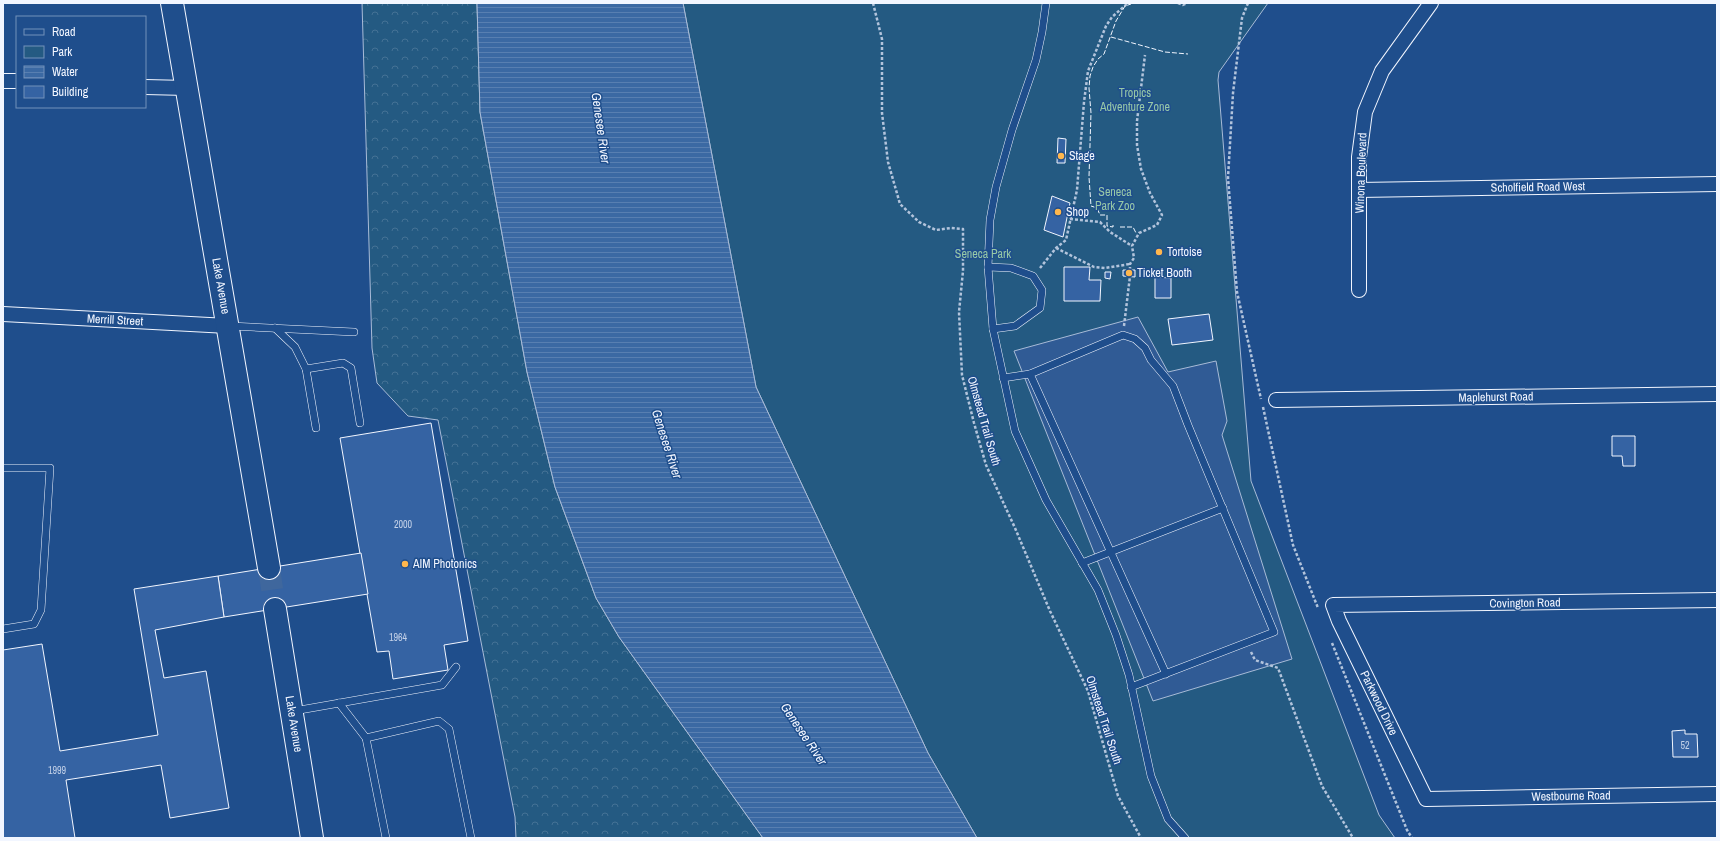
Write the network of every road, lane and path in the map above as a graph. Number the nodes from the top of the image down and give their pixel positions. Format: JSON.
{"nodes":[{"id":1,"x":172,"y":3,"type":"edge"},
{"id":2,"x":873,"y":3,"type":"edge"},
{"id":3,"x":1046,"y":3,"type":"edge"},
{"id":4,"x":1128,"y":3,"type":"edge"},
{"id":5,"x":1178,"y":3,"type":"edge"},
{"id":6,"x":1187,"y":3,"type":"edge"},
{"id":7,"x":1248,"y":3,"type":"edge"},
{"id":8,"x":1431,"y":3,"type":"edge"},
{"id":9,"x":1145,"y":55,"type":"dead end"},
{"id":10,"x":3,"y":81,"type":"edge"},
{"id":11,"x":16,"y":82,"type":"edge"},
{"id":12,"x":146,"y":87,"type":"edge"},
{"id":13,"x":187,"y":88,"type":"junction"},
{"id":14,"x":1717,"y":184,"type":"edge"},
{"id":15,"x":1359,"y":190,"type":"junction"},
{"id":16,"x":1070,"y":219,"type":"junction"},
{"id":17,"x":1132,"y":246,"type":"junction"},
{"id":18,"x":1056,"y":248,"type":"junction"},
{"id":19,"x":1130,"y":264,"type":"junction"},
{"id":20,"x":988,"y":267,"type":"junction"},
{"id":21,"x":1130,"y":270,"type":"dead end"},
{"id":22,"x":1034,"y":276,"type":"junction"},
{"id":23,"x":1130,"y":276,"type":"dead end"},
{"id":24,"x":1359,"y":290,"type":"dead end"},
{"id":25,"x":3,"y":314,"type":"edge"},
{"id":26,"x":228,"y":326,"type":"junction"},
{"id":27,"x":275,"y":328,"type":"junction"},
{"id":28,"x":993,"y":329,"type":"junction"},
{"id":29,"x":354,"y":332,"type":"dead end"},
{"id":30,"x":1123,"y":335,"type":"junction"},
{"id":31,"x":306,"y":369,"type":"junction"},
{"id":32,"x":1030,"y":374,"type":"junction"},
{"id":33,"x":1003,"y":378,"type":"junction"},
{"id":34,"x":1717,"y":394,"type":"edge"},
{"id":35,"x":1276,"y":400,"type":"dead end"},
{"id":36,"x":360,"y":423,"type":"dead end"},
{"id":37,"x":316,"y":428,"type":"dead end"},
{"id":38,"x":3,"y":468,"type":"edge"},
{"id":39,"x":1224,"y":508,"type":"junction"},
{"id":40,"x":1111,"y":552,"type":"junction"},
{"id":41,"x":1082,"y":563,"type":"junction"},
{"id":42,"x":269,"y":568,"type":"tunnel mouth"},
{"id":43,"x":1717,"y":600,"type":"edge"},
{"id":44,"x":1334,"y":605,"type":"joint"},
{"id":45,"x":276,"y":609,"type":"tunnel mouth"},
{"id":46,"x":1319,"y":609,"type":"dead end"},
{"id":47,"x":3,"y":629,"type":"edge"},
{"id":48,"x":1330,"y":638,"type":"dead end"},
{"id":49,"x":1247,"y":642,"type":"junction"},
{"id":50,"x":456,"y":667,"type":"dead end"},
{"id":51,"x":1166,"y":674,"type":"junction"},
{"id":52,"x":1131,"y":687,"type":"junction"},
{"id":53,"x":339,"y":703,"type":"junction"},
{"id":54,"x":292,"y":711,"type":"junction"},
{"id":55,"x":366,"y":738,"type":"junction"},
{"id":56,"x":1717,"y":794,"type":"edge"},
{"id":57,"x":1426,"y":799,"type":"joint"},
{"id":58,"x":312,"y":838,"type":"edge"},
{"id":59,"x":386,"y":838,"type":"edge"},
{"id":60,"x":472,"y":838,"type":"edge"},
{"id":61,"x":1141,"y":838,"type":"edge"},
{"id":62,"x":1185,"y":838,"type":"edge"},
{"id":63,"x":1353,"y":838,"type":"edge"},
{"id":64,"x":1412,"y":838,"type":"edge"}],
"edges":[{"from":1,"to":13,"type":"main road","name":"Lake Avenue"},
{"from":2,"to":61,"type":"path","name":"Olmstead Trail South"},
{"from":3,"to":20,"type":"lane"},
{"from":4,"to":16,"type":"path"},
{"from":5,"to":6,"type":"path"},
{"from":7,"to":46,"type":"path"},
{"from":8,"to":15,"type":"street","name":"Winona Boulevard"},
{"from":9,"to":17,"type":"path"},
{"from":10,"to":11,"type":"street"},
{"from":12,"to":13,"type":"street"},
{"from":13,"to":26,"type":"main road","name":"Lake Avenue"},
{"from":14,"to":15,"type":"street","name":"Scholfield Road West"},
{"from":15,"to":24,"type":"street","name":"Winona Boulevard"},
{"from":16,"to":17,"type":"path"},
{"from":16,"to":18,"type":"path"},
{"from":17,"to":19,"type":"path"},
{"from":18,"to":19,"type":"path"},
{"from":18,"to":22,"type":"path"},
{"from":19,"to":21,"type":"path"},
{"from":20,"to":22,"type":"lane"},
{"from":20,"to":28,"type":"lane"},
{"from":22,"to":28,"type":"lane"},
{"from":23,"to":30,"type":"path"},
{"from":25,"to":26,"type":"street","name":"Merrill Street"},
{"from":26,"to":27,"type":"lane"},
{"from":26,"to":42,"type":"main road","name":"Lake Avenue"},
{"from":27,"to":29,"type":"lane"},
{"from":27,"to":31,"type":"lane"},
{"from":28,"to":33,"type":"lane"},
{"from":30,"to":32,"type":"lane"},
{"from":30,"to":39,"type":"lane"},
{"from":31,"to":36,"type":"lane"},
{"from":31,"to":37,"type":"lane"},
{"from":32,"to":33,"type":"lane"},
{"from":32,"to":40,"type":"lane"},
{"from":33,"to":41,"type":"lane"},
{"from":34,"to":35,"type":"street","name":"Maplehurst Road"},
{"from":38,"to":47,"type":"lane"},
{"from":39,"to":40,"type":"lane"},
{"from":39,"to":49,"type":"lane"},
{"from":40,"to":41,"type":"lane"},
{"from":40,"to":51,"type":"lane"},
{"from":41,"to":52,"type":"lane"},
{"from":43,"to":44,"type":"street","name":"Covington Road"},
{"from":44,"to":57,"type":"street","name":"Parkwood Drive"},
{"from":45,"to":54,"type":"main road","name":"Lake Avenue"},
{"from":48,"to":64,"type":"path"},
{"from":49,"to":51,"type":"lane"},
{"from":49,"to":63,"type":"path"},
{"from":50,"to":53,"type":"lane"},
{"from":51,"to":52,"type":"lane"},
{"from":52,"to":62,"type":"lane"},
{"from":53,"to":54,"type":"lane"},
{"from":53,"to":55,"type":"lane"},
{"from":54,"to":58,"type":"main road","name":"Lake Avenue"},
{"from":55,"to":59,"type":"lane"},
{"from":55,"to":60,"type":"lane"},
{"from":56,"to":57,"type":"street","name":"Westbourne Road"}]}
